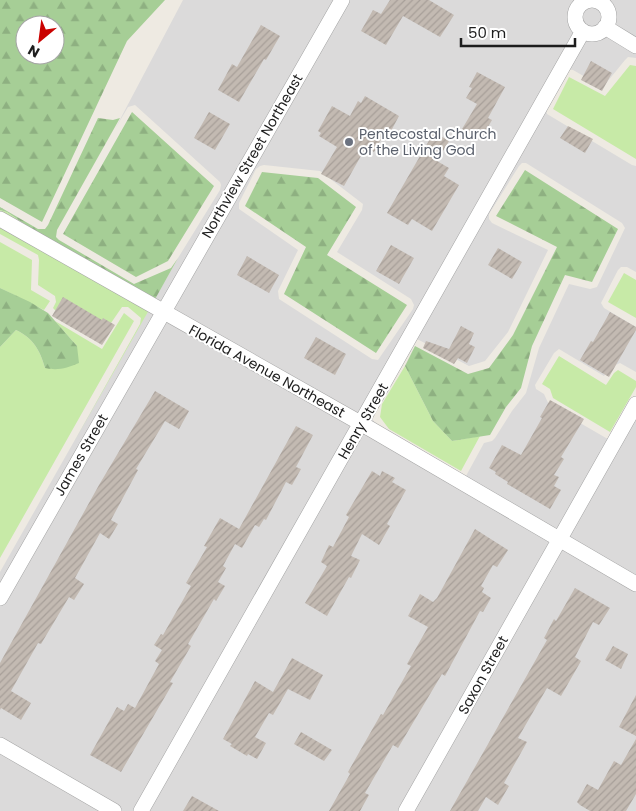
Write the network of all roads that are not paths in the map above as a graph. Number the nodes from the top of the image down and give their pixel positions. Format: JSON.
{"nodes":[{"id":1,"x":342,"y":0,"type":"edge"},
{"id":2,"x":601,"y":1,"type":"edge"},
{"id":3,"x":605,"y":27,"type":"junction"},
{"id":4,"x":584,"y":31,"type":"junction"},
{"id":5,"x":636,"y":46,"type":"edge"},
{"id":6,"x":0,"y":220,"type":"edge"},
{"id":7,"x":162,"y":312,"type":"junction"},
{"id":8,"x":636,"y":404,"type":"edge"},
{"id":9,"x":362,"y":424,"type":"junction"},
{"id":10,"x":559,"y":540,"type":"junction"},
{"id":11,"x":636,"y":584,"type":"edge"},
{"id":12,"x":0,"y":598,"type":"edge"},
{"id":13,"x":0,"y":745,"type":"edge"},
{"id":14,"x":114,"y":811,"type":"edge"},
{"id":15,"x":141,"y":811,"type":"edge"},
{"id":16,"x":406,"y":811,"type":"edge"}],
"edges":[{"from":1,"to":7,"type":"street","name":"Northview Street Northeast"},
{"from":2,"to":3,"type":"street"},
{"from":2,"to":4,"type":"street"},
{"from":3,"to":4,"type":"street"},
{"from":3,"to":5,"type":"street"},
{"from":4,"to":9,"type":"street","name":"Henry Street"},
{"from":6,"to":7,"type":"street","name":"Florida Avenue Northeast"},
{"from":7,"to":9,"type":"street","name":"Florida Avenue Northeast"},
{"from":7,"to":12,"type":"street","name":"James Street"},
{"from":8,"to":10,"type":"street","name":"Saxon Street"},
{"from":9,"to":10,"type":"street","name":"Florida Avenue Northeast"},
{"from":9,"to":15,"type":"street","name":"Henry Street"},
{"from":10,"to":11,"type":"street","name":"Florida Avenue Northeast"},
{"from":10,"to":16,"type":"street","name":"Saxon Street"},
{"from":13,"to":14,"type":"street"}]}
